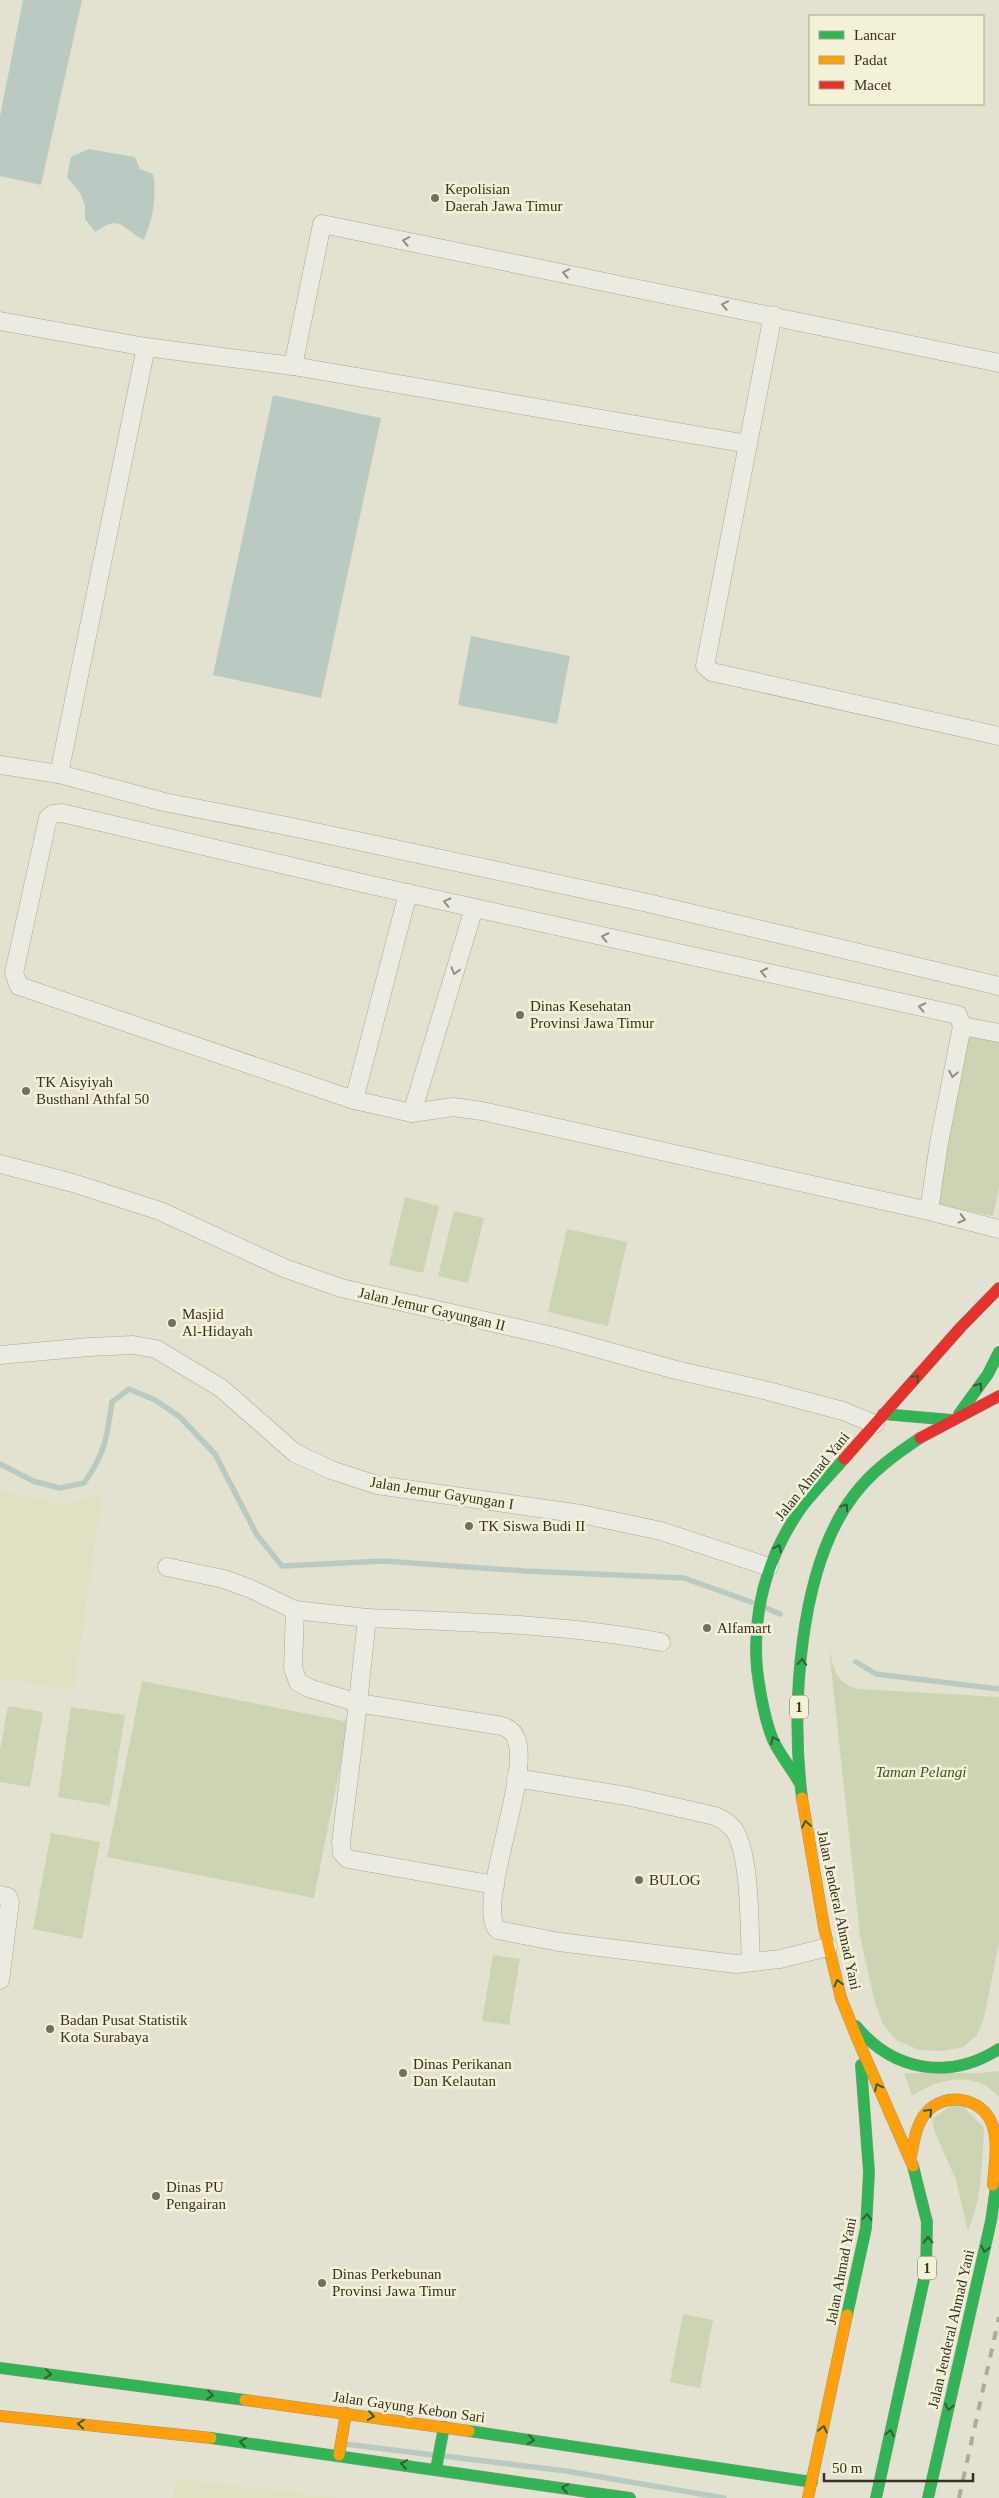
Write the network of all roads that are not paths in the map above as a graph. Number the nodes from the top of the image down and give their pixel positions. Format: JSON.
{"nodes":[{"id":1,"x":773,"y":315,"type":"junction"},
{"id":2,"x":0,"y":322,"type":"edge"},
{"id":3,"x":146,"y":347,"type":"junction"},
{"id":4,"x":999,"y":363,"type":"edge"},
{"id":5,"x":293,"y":366,"type":"junction"},
{"id":6,"x":748,"y":444,"type":"junction"},
{"id":7,"x":999,"y":736,"type":"edge"},
{"id":8,"x":0,"y":765,"type":"edge"},
{"id":9,"x":59,"y":774,"type":"junction"},
{"id":10,"x":408,"y":893,"type":"junction"},
{"id":11,"x":474,"y":908,"type":"junction"},
{"id":12,"x":999,"y":986,"type":"edge"},
{"id":13,"x":962,"y":1026,"type":"junction"},
{"id":14,"x":999,"y":1033,"type":"edge"},
{"id":15,"x":354,"y":1100,"type":"junction"},
{"id":16,"x":412,"y":1113,"type":"junction"},
{"id":17,"x":0,"y":1164,"type":"edge"},
{"id":18,"x":929,"y":1210,"type":"junction"},
{"id":19,"x":999,"y":1229,"type":"edge"},
{"id":20,"x":999,"y":1288,"type":"edge"},
{"id":21,"x":999,"y":1352,"type":"edge"},
{"id":22,"x":0,"y":1355,"type":"edge"},
{"id":23,"x":999,"y":1396,"type":"edge"},
{"id":24,"x":990,"y":1415,"type":"dead end"},
{"id":25,"x":954,"y":1418,"type":"junction"},
{"id":26,"x":879,"y":1419,"type":"junction"},
{"id":27,"x":168,"y":1567,"type":"dead end"},
{"id":28,"x":769,"y":1567,"type":"junction"},
{"id":29,"x":295,"y":1610,"type":"junction"},
{"id":30,"x":367,"y":1618,"type":"junction"},
{"id":31,"x":661,"y":1642,"type":"dead end"},
{"id":32,"x":358,"y":1703,"type":"junction"},
{"id":33,"x":516,"y":1778,"type":"junction"},
{"id":34,"x":799,"y":1782,"type":"junction"},
{"id":35,"x":495,"y":1885,"type":"junction"},
{"id":36,"x":0,"y":1895,"type":"edge"},
{"id":37,"x":828,"y":1947,"type":"junction"},
{"id":38,"x":752,"y":1962,"type":"junction"},
{"id":39,"x":0,"y":1980,"type":"edge"},
{"id":40,"x":846,"y":2011,"type":"junction"},
{"id":41,"x":859,"y":2046,"type":"junction"},
{"id":42,"x":999,"y":2049,"type":"edge"},
{"id":43,"x":911,"y":2156,"type":"junction"},
{"id":44,"x":999,"y":2166,"type":"edge"},
{"id":45,"x":991,"y":2221,"type":"junction"},
{"id":46,"x":0,"y":2368,"type":"edge"},
{"id":47,"x":346,"y":2412,"type":"junction"},
{"id":48,"x":0,"y":2416,"type":"edge"},
{"id":49,"x":444,"y":2427,"type":"junction"},
{"id":50,"x":340,"y":2450,"type":"junction"},
{"id":51,"x":437,"y":2463,"type":"junction"},
{"id":52,"x":810,"y":2491,"type":"edge"},
{"id":53,"x":630,"y":2498,"type":"edge"},
{"id":54,"x":876,"y":2498,"type":"edge"},
{"id":55,"x":928,"y":2498,"type":"edge"}],
"edges":[{"from":1,"to":4,"type":"street"},
{"from":1,"to":5,"type":"street","one_way":true},
{"from":1,"to":6,"type":"street"},
{"from":2,"to":3,"type":"street"},
{"from":3,"to":5,"type":"street"},
{"from":3,"to":9,"type":"street"},
{"from":5,"to":6,"type":"street"},
{"from":6,"to":7,"type":"street"},
{"from":8,"to":9,"type":"street"},
{"from":9,"to":12,"type":"street"},
{"from":11,"to":10,"type":"street","one_way":true},
{"from":10,"to":15,"type":"street"},
{"from":10,"to":15,"type":"street"},
{"from":13,"to":11,"type":"street","one_way":true},
{"from":11,"to":16,"type":"street","one_way":true},
{"from":13,"to":14,"type":"street"},
{"from":13,"to":18,"type":"street","one_way":true},
{"from":15,"to":16,"type":"street"},
{"from":16,"to":18,"type":"street"},
{"from":17,"to":26,"type":"street","name":"Jalan Jemur Gayungan II"},
{"from":18,"to":19,"type":"street","one_way":true},
{"from":26,"to":20,"type":"main road","name":"Jalan Ahmad Yani","number":"1","one_way":true},
{"from":25,"to":21,"type":"main road","one_way":true},
{"from":22,"to":28,"type":"street","name":"Jalan Jemur Gayungan I"},
{"from":23,"to":25,"type":"main road","name":"Jalan Jenderal Ahmad Yani","number":"1"},
{"from":24,"to":25,"type":"main road"},
{"from":25,"to":26,"type":"main road"},
{"from":34,"to":25,"type":"main road","name":"Jalan Jenderal Ahmad Yani","number":"1","one_way":true},
{"from":28,"to":26,"type":"main road","name":"Jalan Ahmad Yani","number":"1","one_way":true},
{"from":27,"to":29,"type":"street"},
{"from":34,"to":28,"type":"main road","name":"Jalan Ahmad Yani","number":"1","one_way":true},
{"from":29,"to":30,"type":"street"},
{"from":29,"to":32,"type":"street"},
{"from":30,"to":31,"type":"street"},
{"from":30,"to":32,"type":"street"},
{"from":32,"to":33,"type":"street"},
{"from":32,"to":35,"type":"street"},
{"from":33,"to":35,"type":"street"},
{"from":33,"to":38,"type":"street"},
{"from":37,"to":34,"type":"main road","name":"Jalan Jenderal Ahmad Yani","number":"1","one_way":true},
{"from":35,"to":38,"type":"street"},
{"from":36,"to":39,"type":"street"},
{"from":37,"to":38,"type":"street"},
{"from":40,"to":37,"type":"main road","name":"Jalan Jenderal Ahmad Yani","number":"1","one_way":true},
{"from":40,"to":41,"type":"main road","name":"Jalan Jenderal Ahmad Yani","number":"1"},
{"from":40,"to":42,"type":"main road"},
{"from":43,"to":41,"type":"main road","name":"Jalan Jenderal Ahmad Yani","number":"1","one_way":true},
{"from":52,"to":41,"type":"main road","name":"Jalan Ahmad Yani","number":"1","one_way":true},
{"from":43,"to":45,"type":"main road","one_way":true},
{"from":54,"to":43,"type":"main road","name":"Jalan Jenderal Ahmad Yani","number":"1","one_way":true},
{"from":44,"to":45,"type":"main road","name":"Jalan Jenderal Ahmad Yani"},
{"from":45,"to":55,"type":"main road","name":"Jalan Jenderal Ahmad Yani","one_way":true},
{"from":46,"to":47,"type":"main road","name":"Jalan Gayung Kebon Sari","one_way":true},
{"from":47,"to":49,"type":"main road","name":"Jalan Gayung Kebon Sari","one_way":true},
{"from":47,"to":50,"type":"main road"},
{"from":50,"to":48,"type":"main road","one_way":true},
{"from":49,"to":51,"type":"main road"},
{"from":49,"to":52,"type":"main road","name":"Jalan Gayung Kebon Sari","one_way":true},
{"from":51,"to":50,"type":"main road","one_way":true},
{"from":53,"to":51,"type":"main road","one_way":true}]}
